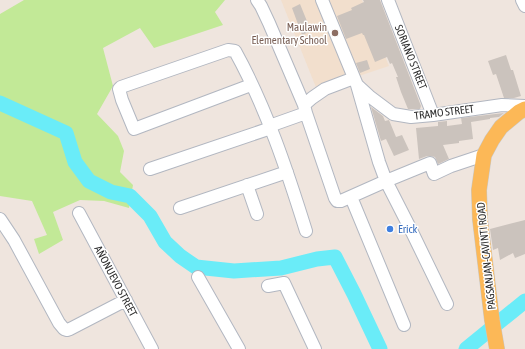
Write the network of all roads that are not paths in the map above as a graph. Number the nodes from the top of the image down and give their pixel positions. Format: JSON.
{"nodes":[{"id":1,"x":257,"y":0,"type":"edge"},
{"id":2,"x":322,"y":0,"type":"edge"},
{"id":3,"x":388,"y":0,"type":"edge"},
{"id":4,"x":522,"y":0,"type":"edge"},
{"id":5,"x":525,"y":6,"type":"edge"},
{"id":6,"x":355,"y":82,"type":"junction"},
{"id":7,"x":251,"y":85,"type":"junction"},
{"id":8,"x":525,"y":108,"type":"edge"},
{"id":9,"x":305,"y":109,"type":"junction"},
{"id":10,"x":433,"y":115,"type":"junction"},
{"id":11,"x":271,"y":128,"type":"junction"},
{"id":12,"x":484,"y":155,"type":"junction"},
{"id":13,"x":150,"y":169,"type":"dead end"},
{"id":14,"x":287,"y":172,"type":"junction"},
{"id":15,"x":386,"y":181,"type":"junction"},
{"id":16,"x":247,"y":185,"type":"junction"},
{"id":17,"x":351,"y":197,"type":"junction"},
{"id":18,"x":180,"y":208,"type":"dead end"},
{"id":19,"x":79,"y":213,"type":"dead end"},
{"id":20,"x":257,"y":214,"type":"dead end"},
{"id":21,"x":0,"y":219,"type":"edge"},
{"id":22,"x":306,"y":231,"type":"dead end"},
{"id":23,"x":198,"y":278,"type":"dead end"},
{"id":24,"x":268,"y":286,"type":"dead end"},
{"id":25,"x":126,"y":300,"type":"junction"},
{"id":26,"x":447,"y":304,"type":"dead end"},
{"id":27,"x":404,"y":325,"type":"dead end"},
{"id":28,"x":497,"y":348,"type":"edge"},
{"id":29,"x":152,"y":349,"type":"edge"},
{"id":30,"x":239,"y":349,"type":"edge"},
{"id":31,"x":315,"y":349,"type":"edge"}],
"edges":[{"from":1,"to":9,"type":"street"},
{"from":2,"to":6,"type":"street"},
{"from":3,"to":10,"type":"street","name":"SORIANO STREET"},
{"from":4,"to":5,"type":"street"},
{"from":6,"to":9,"type":"street"},
{"from":6,"to":10,"type":"street","name":"TRAMO STREET"},
{"from":6,"to":15,"type":"street"},
{"from":7,"to":7,"type":"street"},
{"from":7,"to":11,"type":"street"},
{"from":8,"to":10,"type":"street","name":"TRAMO STREET"},
{"from":8,"to":12,"type":"main road","name":"PAGSANJAN-CAVINTI ROAD"},
{"from":9,"to":11,"type":"street"},
{"from":9,"to":17,"type":"street"},
{"from":11,"to":13,"type":"street"},
{"from":11,"to":14,"type":"street"},
{"from":12,"to":15,"type":"street"},
{"from":12,"to":28,"type":"main road","name":"PAGSANJAN-CAVINTI ROAD"},
{"from":14,"to":16,"type":"street"},
{"from":14,"to":22,"type":"street"},
{"from":15,"to":17,"type":"street"},
{"from":15,"to":26,"type":"street"},
{"from":16,"to":18,"type":"street"},
{"from":16,"to":20,"type":"street"},
{"from":17,"to":27,"type":"street"},
{"from":19,"to":25,"type":"street","name":"AÑONUEVO STREET"},
{"from":21,"to":25,"type":"street"},
{"from":23,"to":30,"type":"street"},
{"from":24,"to":31,"type":"street"},
{"from":25,"to":29,"type":"street","name":"AÑONUEVO STREET"}]}
